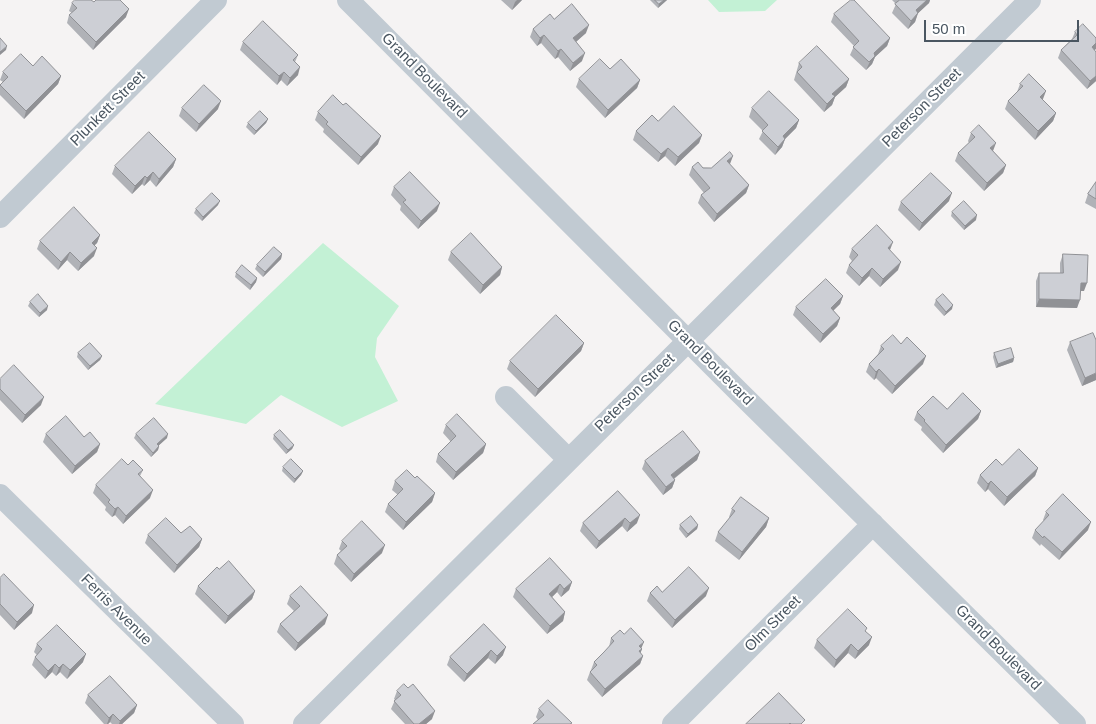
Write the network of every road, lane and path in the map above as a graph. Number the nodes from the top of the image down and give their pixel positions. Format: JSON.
{"nodes":[{"id":1,"x":216,"y":0,"type":"edge"},
{"id":2,"x":348,"y":0,"type":"edge"},
{"id":3,"x":1030,"y":0,"type":"edge"},
{"id":4,"x":0,"y":217,"type":"edge"},
{"id":5,"x":688,"y":341,"type":"junction"},
{"id":6,"x":506,"y":398,"type":"dead end"},
{"id":7,"x":568,"y":459,"type":"junction"},
{"id":8,"x":0,"y":495,"type":"edge"},
{"id":9,"x":873,"y":524,"type":"junction"},
{"id":10,"x":233,"y":724,"type":"edge"},
{"id":11,"x":304,"y":724,"type":"edge"},
{"id":12,"x":673,"y":724,"type":"edge"},
{"id":13,"x":1075,"y":724,"type":"edge"}],
"edges":[{"from":1,"to":4,"type":"street","name":"Plunkett Street"},
{"from":2,"to":5,"type":"street","name":"Grand Boulevard"},
{"from":3,"to":5,"type":"street","name":"Peterson Street"},
{"from":5,"to":7,"type":"street","name":"Peterson Street"},
{"from":5,"to":9,"type":"street","name":"Grand Boulevard"},
{"from":6,"to":7,"type":"street"},
{"from":7,"to":11,"type":"street","name":"Peterson Street"},
{"from":8,"to":10,"type":"street","name":"Ferris Avenue"},
{"from":9,"to":12,"type":"street","name":"Olm Street"},
{"from":9,"to":13,"type":"street","name":"Grand Boulevard"}]}
